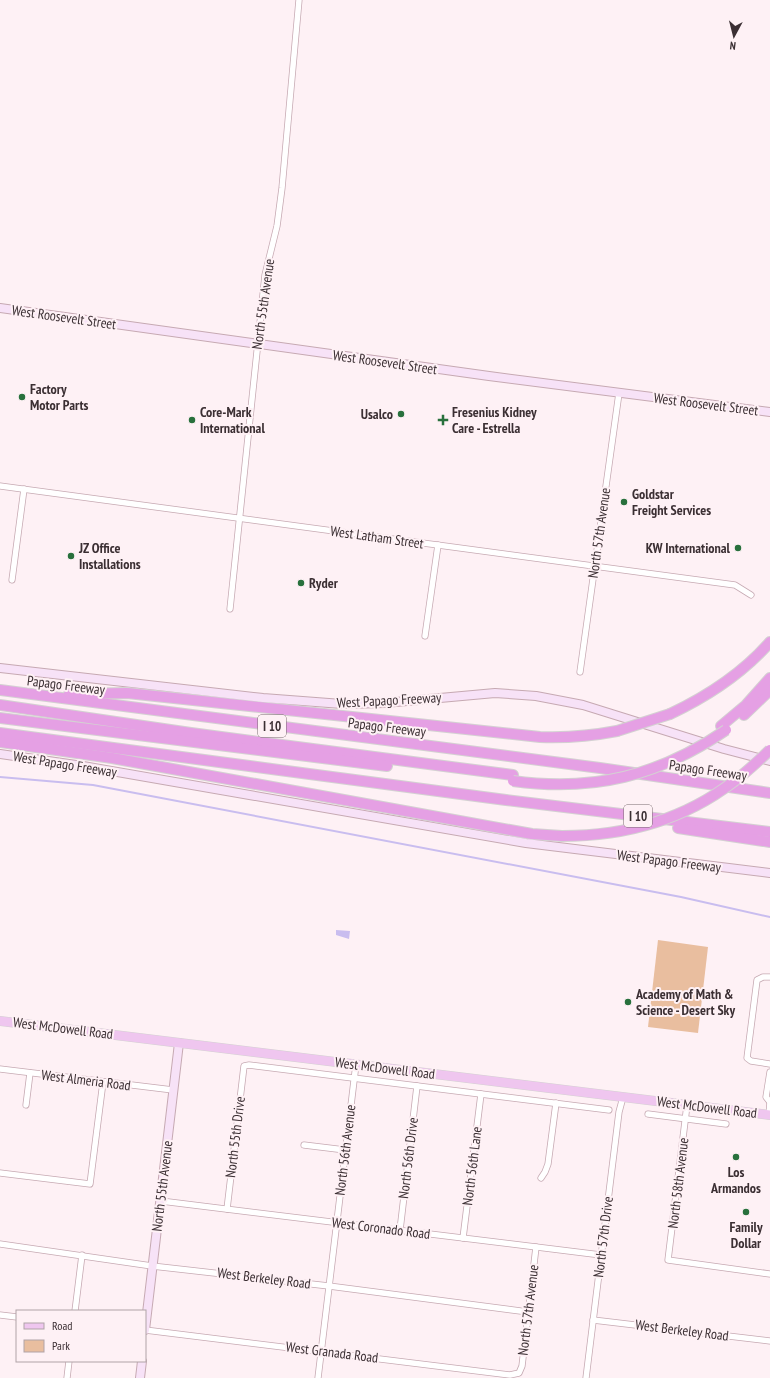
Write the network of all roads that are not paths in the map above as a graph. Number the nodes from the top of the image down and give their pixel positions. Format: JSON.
{"nodes":[{"id":1,"x":299,"y":0,"type":"edge"},
{"id":2,"x":0,"y":308,"type":"edge"},
{"id":3,"x":257,"y":344,"type":"junction"},
{"id":4,"x":619,"y":394,"type":"junction"},
{"id":5,"x":770,"y":412,"type":"edge"},
{"id":6,"x":0,"y":486,"type":"edge"},
{"id":7,"x":24,"y":489,"type":"junction"},
{"id":8,"x":240,"y":518,"type":"junction"},
{"id":9,"x":438,"y":545,"type":"junction"},
{"id":10,"x":595,"y":566,"type":"junction"},
{"id":11,"x":12,"y":580,"type":"dead end"},
{"id":12,"x":750,"y":595,"type":"dead end"},
{"id":13,"x":230,"y":608,"type":"dead end"},
{"id":14,"x":425,"y":636,"type":"dead end"},
{"id":15,"x":770,"y":642,"type":"edge"},
{"id":16,"x":0,"y":668,"type":"edge"},
{"id":17,"x":580,"y":672,"type":"dead end"},
{"id":18,"x":770,"y":678,"type":"edge"},
{"id":19,"x":0,"y":690,"type":"edge"},
{"id":20,"x":770,"y":690,"type":"edge"},
{"id":21,"x":33,"y":695,"type":"junction"},
{"id":22,"x":0,"y":705,"type":"edge"},
{"id":23,"x":0,"y":718,"type":"edge"},
{"id":24,"x":724,"y":728,"type":"junction"},
{"id":25,"x":0,"y":733,"type":"edge"},
{"id":26,"x":0,"y":742,"type":"edge"},
{"id":27,"x":770,"y":750,"type":"edge"},
{"id":28,"x":0,"y":754,"type":"edge"},
{"id":29,"x":770,"y":761,"type":"edge"},
{"id":30,"x":513,"y":778,"type":"junction"},
{"id":31,"x":769,"y":793,"type":"edge"},
{"id":32,"x":506,"y":800,"type":"junction"},
{"id":33,"x":770,"y":832,"type":"edge"},
{"id":34,"x":770,"y":842,"type":"edge"},
{"id":35,"x":770,"y":873,"type":"edge"},
{"id":36,"x":770,"y":978,"type":"edge"},
{"id":37,"x":0,"y":1021,"type":"edge"},
{"id":38,"x":179,"y":1043,"type":"junction"},
{"id":39,"x":356,"y":1064,"type":"junction"},
{"id":40,"x":770,"y":1064,"type":"edge"},
{"id":41,"x":244,"y":1066,"type":"joint"},
{"id":42,"x":0,"y":1069,"type":"edge"},
{"id":43,"x":770,"y":1072,"type":"edge"},
{"id":44,"x":30,"y":1073,"type":"junction"},
{"id":45,"x":354,"y":1078,"type":"junction"},
{"id":46,"x":103,"y":1082,"type":"junction"},
{"id":47,"x":417,"y":1086,"type":"junction"},
{"id":48,"x":173,"y":1090,"type":"junction"},
{"id":49,"x":481,"y":1094,"type":"junction"},
{"id":50,"x":622,"y":1097,"type":"junction"},
{"id":51,"x":770,"y":1102,"type":"edge"},
{"id":52,"x":556,"y":1103,"type":"junction"},
{"id":53,"x":26,"y":1105,"type":"dead end"},
{"id":54,"x":687,"y":1105,"type":"junction"},
{"id":55,"x":609,"y":1110,"type":"dead end"},
{"id":56,"x":648,"y":1114,"type":"dead end"},
{"id":57,"x":769,"y":1115,"type":"edge"},
{"id":58,"x":686,"y":1119,"type":"junction"},
{"id":59,"x":726,"y":1124,"type":"dead end"},
{"id":60,"x":304,"y":1145,"type":"dead end"},
{"id":61,"x":345,"y":1150,"type":"junction"},
{"id":62,"x":0,"y":1173,"type":"edge"},
{"id":63,"x":541,"y":1178,"type":"dead end"},
{"id":64,"x":160,"y":1201,"type":"junction"},
{"id":65,"x":227,"y":1209,"type":"junction"},
{"id":66,"x":336,"y":1222,"type":"junction"},
{"id":67,"x":400,"y":1230,"type":"junction"},
{"id":68,"x":463,"y":1238,"type":"junction"},
{"id":69,"x":0,"y":1244,"type":"edge"},
{"id":70,"x":536,"y":1247,"type":"junction"},
{"id":71,"x":82,"y":1255,"type":"junction"},
{"id":72,"x":601,"y":1255,"type":"junction"},
{"id":73,"x":152,"y":1266,"type":"junction"},
{"id":74,"x":770,"y":1274,"type":"edge"},
{"id":75,"x":329,"y":1286,"type":"junction"},
{"id":76,"x":75,"y":1310,"type":"edge"},
{"id":77,"x":528,"y":1312,"type":"junction"},
{"id":78,"x":0,"y":1315,"type":"edge"},
{"id":79,"x":16,"y":1317,"type":"edge"},
{"id":80,"x":593,"y":1320,"type":"junction"},
{"id":81,"x":146,"y":1321,"type":"edge"},
{"id":82,"x":146,"y":1330,"type":"edge"},
{"id":83,"x":770,"y":1341,"type":"edge"},
{"id":84,"x":321,"y":1351,"type":"junction"},
{"id":85,"x":69,"y":1362,"type":"edge"},
{"id":86,"x":142,"y":1362,"type":"edge"},
{"id":87,"x":518,"y":1373,"type":"joint"},
{"id":88,"x":67,"y":1378,"type":"edge"},
{"id":89,"x":140,"y":1378,"type":"edge"},
{"id":90,"x":318,"y":1378,"type":"edge"},
{"id":91,"x":586,"y":1378,"type":"edge"}],
"edges":[{"from":1,"to":3,"type":"street","name":"North 55th Avenue"},
{"from":2,"to":3,"type":"main road","name":"West Roosevelt Street"},
{"from":3,"to":4,"type":"main road","name":"West Roosevelt Street"},
{"from":3,"to":8,"type":"street","name":"North 55th Avenue"},
{"from":4,"to":5,"type":"main road","name":"West Roosevelt Street"},
{"from":4,"to":10,"type":"street","name":"North 57th Avenue"},
{"from":6,"to":7,"type":"street","name":"West Latham Street"},
{"from":7,"to":8,"type":"street","name":"West Latham Street"},
{"from":7,"to":11,"type":"street"},
{"from":8,"to":9,"type":"street","name":"West Latham Street"},
{"from":8,"to":13,"type":"street","name":"North 55th Avenue"},
{"from":9,"to":10,"type":"street","name":"West Latham Street"},
{"from":9,"to":14,"type":"street"},
{"from":10,"to":12,"type":"street","name":"West Latham Street"},
{"from":10,"to":17,"type":"street","name":"North 57th Avenue"},
{"from":15,"to":21,"type":"highway","bridge":true},
{"from":16,"to":29,"type":"main road","name":"West Papago Freeway"},
{"from":18,"to":24,"type":"highway"},
{"from":19,"to":21,"type":"highway","name":"Papago Freeway","number":"I 10"},
{"from":20,"to":24,"type":"highway"},
{"from":21,"to":31,"type":"highway","name":"Papago Freeway","number":"I 10"},
{"from":22,"to":30,"type":"highway"},
{"from":23,"to":30,"type":"highway"},
{"from":24,"to":30,"type":"highway"},
{"from":25,"to":32,"type":"highway","number":"I 10"},
{"from":26,"to":27,"type":"highway","bridge":true},
{"from":28,"to":35,"type":"main road","name":"West Papago Freeway"},
{"from":32,"to":33,"type":"highway","number":"I 10"},
{"from":32,"to":34,"type":"highway"},
{"from":36,"to":40,"type":"street"},
{"from":37,"to":38,"type":"main road","name":"West McDowell Road"},
{"from":38,"to":39,"type":"main road","name":"West McDowell Road"},
{"from":38,"to":48,"type":"main road","name":"North 55th Avenue"},
{"from":39,"to":45,"type":"street","name":"North 56th Avenue"},
{"from":39,"to":50,"type":"main road","name":"West McDowell Road"},
{"from":41,"to":45,"type":"street","name":"West McDowell Road"},
{"from":41,"to":65,"type":"street","name":"North 55th Drive"},
{"from":42,"to":44,"type":"street","name":"West Almeria Road"},
{"from":43,"to":51,"type":"street"},
{"from":44,"to":46,"type":"street","name":"West Almeria Road"},
{"from":44,"to":53,"type":"street"},
{"from":45,"to":47,"type":"street","name":"West McDowell Road"},
{"from":45,"to":61,"type":"street","name":"North 56th Avenue"},
{"from":46,"to":48,"type":"street","name":"West Almeria Road"},
{"from":46,"to":62,"type":"street"},
{"from":47,"to":49,"type":"street","name":"West McDowell Road"},
{"from":47,"to":67,"type":"street","name":"North 56th Drive"},
{"from":48,"to":64,"type":"main road","name":"North 55th Avenue"},
{"from":49,"to":52,"type":"street","name":"West McDowell Road"},
{"from":49,"to":68,"type":"street","name":"North 56th Lane"},
{"from":50,"to":54,"type":"main road","name":"West McDowell Road"},
{"from":50,"to":72,"type":"street","name":"North 57th Drive"},
{"from":51,"to":57,"type":"street"},
{"from":52,"to":55,"type":"street","name":"West McDowell Road"},
{"from":52,"to":63,"type":"street"},
{"from":54,"to":57,"type":"main road","name":"West McDowell Road"},
{"from":54,"to":58,"type":"street","name":"North 58th Avenue"},
{"from":56,"to":58,"type":"street","name":"West McDowell Road"},
{"from":58,"to":59,"type":"street","name":"West McDowell Road"},
{"from":58,"to":74,"type":"street","name":"North 58th Avenue"},
{"from":60,"to":61,"type":"street"},
{"from":61,"to":66,"type":"street","name":"North 56th Avenue"},
{"from":64,"to":65,"type":"street","name":"West Coronado Road"},
{"from":64,"to":73,"type":"main road","name":"North 55th Avenue"},
{"from":65,"to":66,"type":"street","name":"West Coronado Road"},
{"from":66,"to":67,"type":"street","name":"West Coronado Road"},
{"from":66,"to":75,"type":"street","name":"North 56th Avenue"},
{"from":67,"to":68,"type":"street","name":"West Coronado Road"},
{"from":68,"to":70,"type":"street","name":"West Coronado Road"},
{"from":69,"to":71,"type":"street","name":"West Berkeley Road"},
{"from":70,"to":72,"type":"street","name":"West Coronado Road"},
{"from":70,"to":77,"type":"street","name":"North 57th Avenue"},
{"from":71,"to":73,"type":"street","name":"West Berkeley Road"},
{"from":71,"to":76,"type":"street"},
{"from":72,"to":80,"type":"street","name":"North 57th Drive"},
{"from":73,"to":75,"type":"street","name":"West Berkeley Road"},
{"from":73,"to":81,"type":"main road","name":"North 55th Avenue"},
{"from":75,"to":77,"type":"street","name":"West Berkeley Road"},
{"from":75,"to":84,"type":"street","name":"North 56th Avenue"},
{"from":77,"to":87,"type":"street","name":"North 57th Avenue"},
{"from":78,"to":79,"type":"street"},
{"from":80,"to":83,"type":"street","name":"West Berkeley Road"},
{"from":80,"to":91,"type":"street","name":"North 57th Drive"},
{"from":82,"to":84,"type":"street","name":"West Granada Road"},
{"from":84,"to":87,"type":"street","name":"West Granada Road"},
{"from":84,"to":90,"type":"street","name":"North 56th Avenue"},
{"from":85,"to":88,"type":"street"},
{"from":86,"to":89,"type":"main road"}]}
